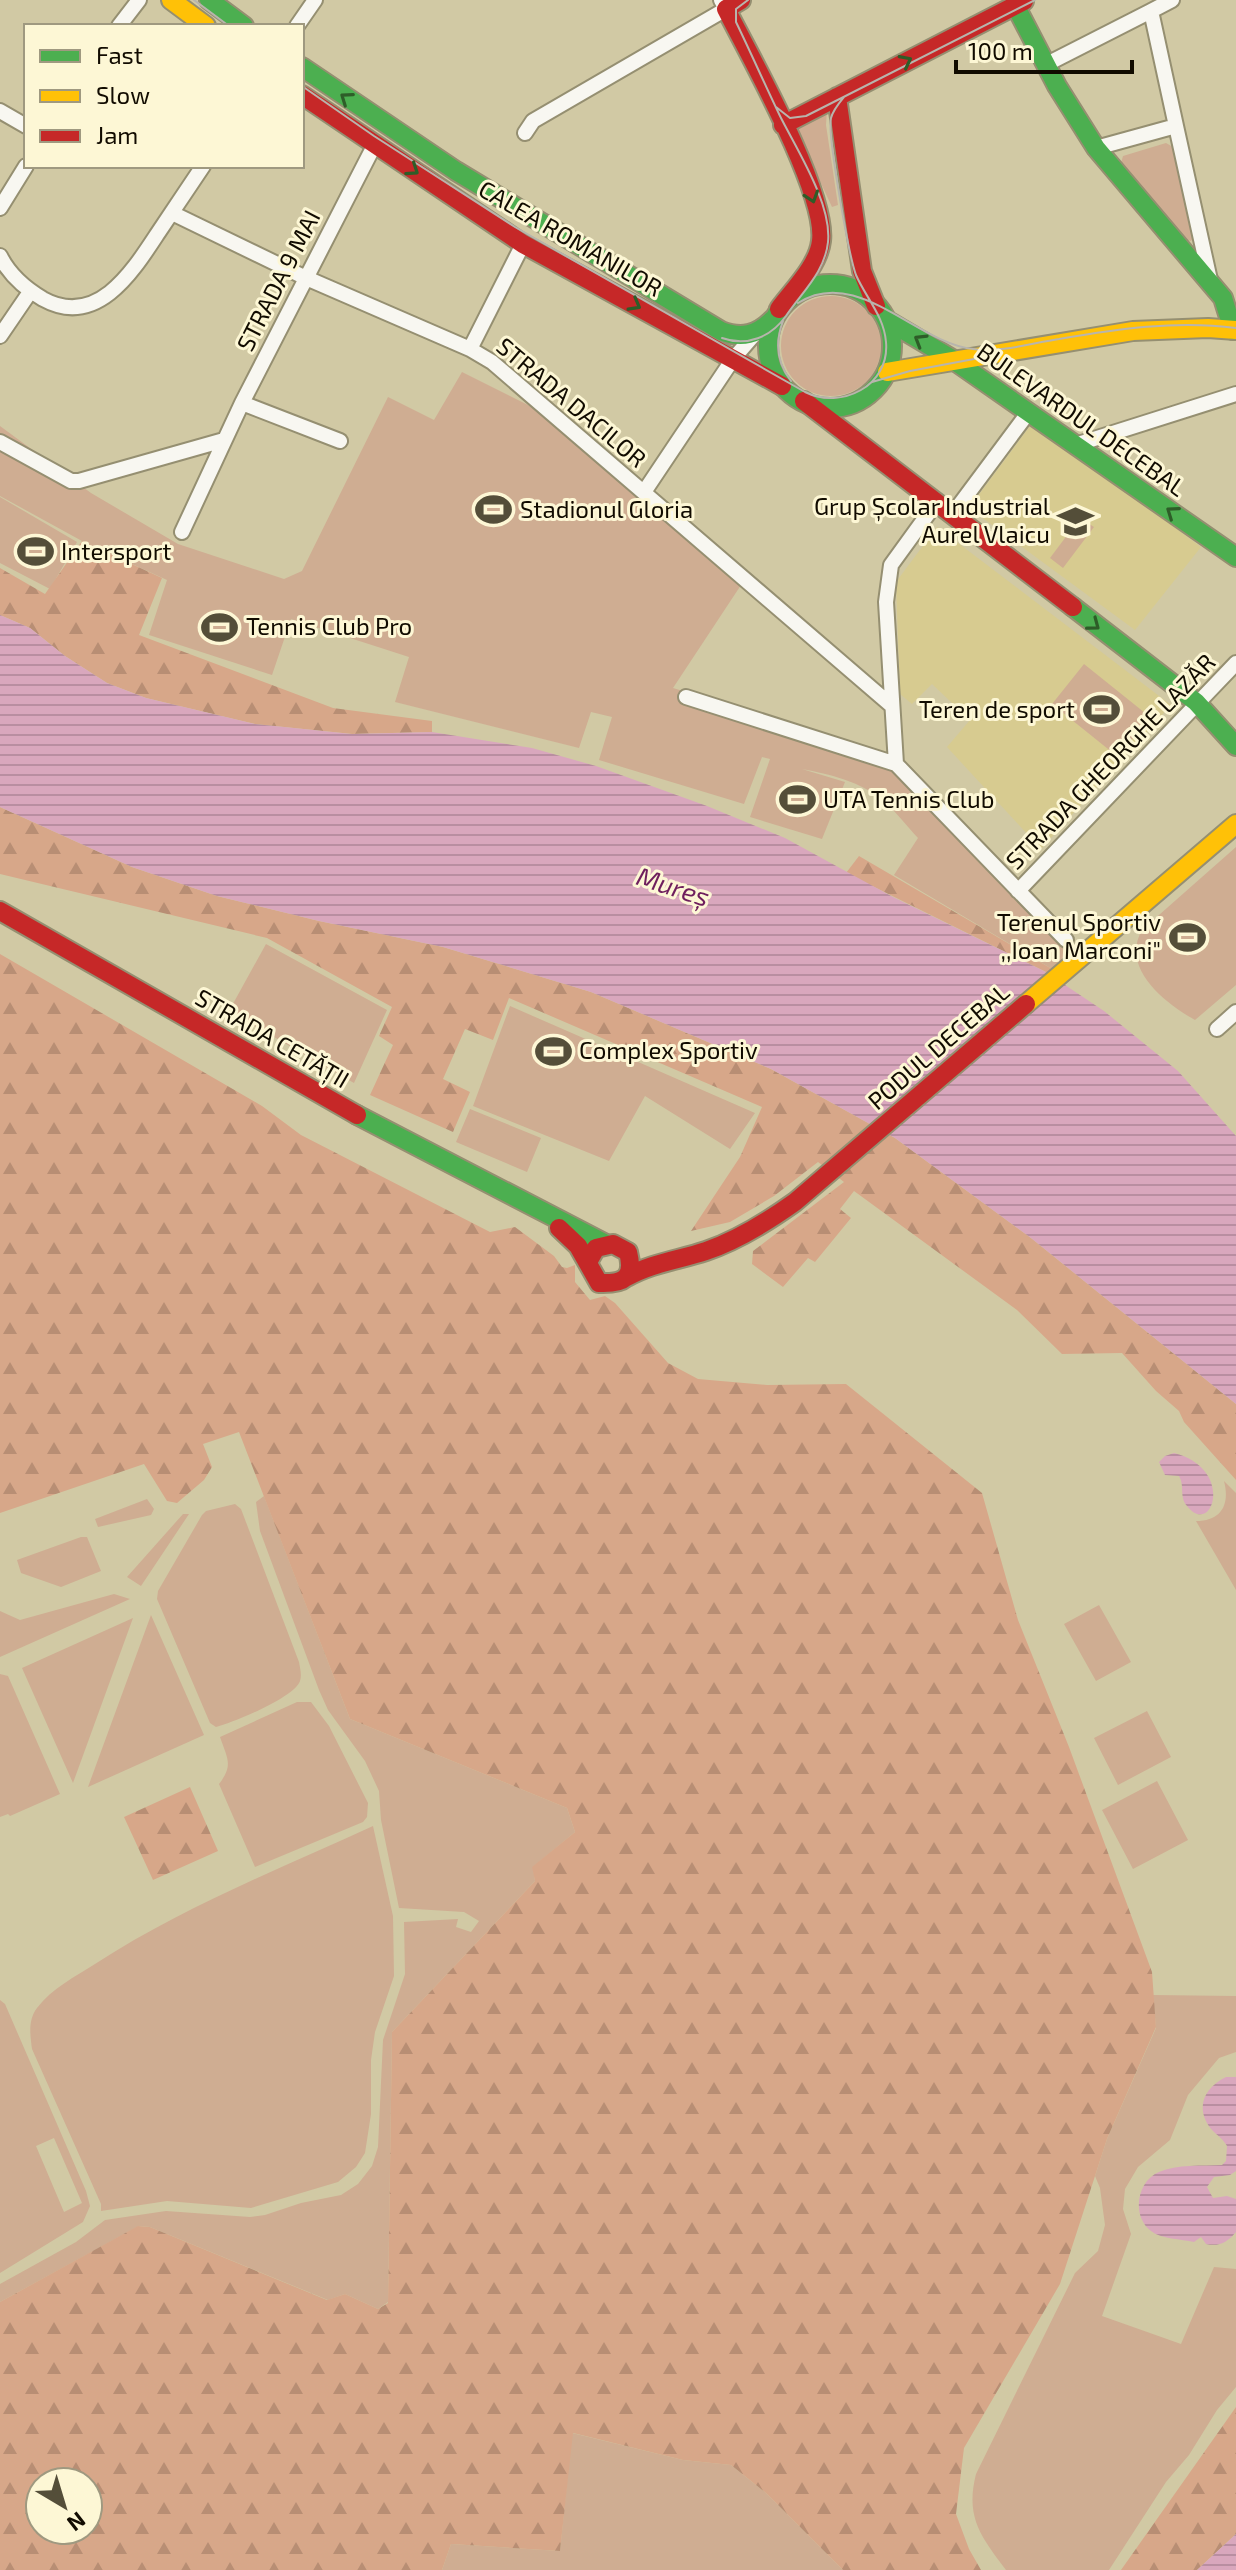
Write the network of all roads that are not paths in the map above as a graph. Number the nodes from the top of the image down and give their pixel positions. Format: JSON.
{"nodes":[{"id":1,"x":139,"y":0,"type":"edge"},
{"id":2,"x":171,"y":0,"type":"edge"},
{"id":3,"x":209,"y":0,"type":"edge"},
{"id":4,"x":315,"y":0,"type":"edge"},
{"id":5,"x":1172,"y":0,"type":"edge"},
{"id":6,"x":1018,"y":2,"type":"edge"},
{"id":7,"x":729,"y":3,"type":"edge"},
{"id":8,"x":1151,"y":11,"type":"junction"},
{"id":9,"x":121,"y":24,"type":"edge"},
{"id":10,"x":203,"y":24,"type":"edge"},
{"id":11,"x":241,"y":24,"type":"edge"},
{"id":12,"x":298,"y":24,"type":"edge"},
{"id":13,"x":1045,"y":65,"type":"junction"},
{"id":14,"x":304,"y":68,"type":"edge"},
{"id":15,"x":304,"y":96,"type":"edge"},
{"id":16,"x":837,"y":97,"type":"junction"},
{"id":17,"x":0,"y":111,"type":"edge"},
{"id":18,"x":24,"y":125,"type":"edge"},
{"id":19,"x":783,"y":125,"type":"junction"},
{"id":20,"x":1176,"y":126,"type":"junction"},
{"id":21,"x":525,"y":133,"type":"dead end"},
{"id":22,"x":375,"y":144,"type":"junction"},
{"id":23,"x":1096,"y":148,"type":"junction"},
{"id":24,"x":25,"y":168,"type":"edge"},
{"id":25,"x":202,"y":168,"type":"edge"},
{"id":26,"x":0,"y":208,"type":"edge"},
{"id":27,"x":172,"y":213,"type":"junction"},
{"id":28,"x":523,"y":244,"type":"junction"},
{"id":29,"x":0,"y":256,"type":"edge"},
{"id":30,"x":304,"y":277,"type":"junction"},
{"id":31,"x":1211,"y":284,"type":"junction"},
{"id":32,"x":30,"y":292,"type":"junction"},
{"id":33,"x":876,"y":306,"type":"junction"},
{"id":34,"x":776,"y":314,"type":"junction"},
{"id":35,"x":888,"y":321,"type":"junction"},
{"id":36,"x":1235,"y":328,"type":"edge"},
{"id":37,"x":755,"y":334,"type":"junction"},
{"id":38,"x":0,"y":336,"type":"edge"},
{"id":39,"x":470,"y":349,"type":"junction"},
{"id":40,"x":733,"y":359,"type":"junction"},
{"id":41,"x":952,"y":359,"type":"junction"},
{"id":42,"x":887,"y":372,"type":"junction"},
{"id":43,"x":782,"y":386,"type":"junction"},
{"id":44,"x":1236,"y":394,"type":"edge"},
{"id":45,"x":804,"y":401,"type":"junction"},
{"id":46,"x":242,"y":403,"type":"junction"},
{"id":47,"x":1028,"y":413,"type":"junction"},
{"id":48,"x":224,"y":440,"type":"junction"},
{"id":49,"x":340,"y":441,"type":"dead end"},
{"id":50,"x":0,"y":442,"type":"edge"},
{"id":51,"x":1075,"y":445,"type":"junction"},
{"id":52,"x":644,"y":492,"type":"junction"},
{"id":53,"x":936,"y":503,"type":"junction"},
{"id":54,"x":952,"y":515,"type":"junction"},
{"id":55,"x":182,"y":532,"type":"dead end"},
{"id":56,"x":1236,"y":557,"type":"edge"},
{"id":57,"x":1236,"y":663,"type":"edge"},
{"id":58,"x":686,"y":697,"type":"dead end"},
{"id":59,"x":1196,"y":702,"type":"junction"},
{"id":60,"x":892,"y":706,"type":"junction"},
{"id":61,"x":1236,"y":746,"type":"edge"},
{"id":62,"x":896,"y":764,"type":"junction"},
{"id":63,"x":1236,"y":824,"type":"edge"},
{"id":64,"x":1236,"y":835,"type":"edge"},
{"id":65,"x":1211,"y":846,"type":"junction"},
{"id":66,"x":1018,"y":891,"type":"junction"},
{"id":67,"x":0,"y":911,"type":"edge"},
{"id":68,"x":1066,"y":940,"type":"dead end"},
{"id":69,"x":1236,"y":1012,"type":"edge"},
{"id":70,"x":1217,"y":1029,"type":"dead end"},
{"id":71,"x":522,"y":1203,"type":"junction"},
{"id":72,"x":604,"y":1243,"type":"junction"},
{"id":73,"x":628,"y":1252,"type":"junction"},
{"id":74,"x":680,"y":1257,"type":"junction"},
{"id":75,"x":588,"y":1262,"type":"junction"},
{"id":76,"x":627,"y":1277,"type":"junction"}],
"edges":[{"from":1,"to":9,"type":"street"},
{"from":2,"to":10,"type":"main road"},
{"from":3,"to":11,"type":"main road"},
{"from":4,"to":12,"type":"street"},
{"from":5,"to":8,"type":"street"},
{"from":6,"to":13,"type":"main road"},
{"from":16,"to":6,"type":"main road","one_way":true},
{"from":7,"to":19,"type":"main road"},
{"from":7,"to":21,"type":"street"},
{"from":8,"to":13,"type":"street"},
{"from":8,"to":20,"type":"street"},
{"from":13,"to":23,"type":"main road"},
{"from":37,"to":14,"type":"main road","name":"CALEA ROMANILOR","one_way":true},
{"from":15,"to":22,"type":"main road","name":"CALEA ROMANILOR"},
{"from":16,"to":19,"type":"main road"},
{"from":16,"to":33,"type":"main road"},
{"from":17,"to":18,"type":"street"},
{"from":19,"to":34,"type":"main road","one_way":true},
{"from":20,"to":23,"type":"street"},
{"from":20,"to":31,"type":"street"},
{"from":22,"to":28,"type":"main road","name":"CALEA ROMANILOR","one_way":true},
{"from":22,"to":30,"type":"street","name":"STRADA 9 MAI"},
{"from":23,"to":31,"type":"main road"},
{"from":24,"to":26,"type":"street"},
{"from":25,"to":27,"type":"street"},
{"from":27,"to":30,"type":"street","name":"STRADA DACILOR"},
{"from":27,"to":32,"type":"street"},
{"from":28,"to":39,"type":"street"},
{"from":28,"to":40,"type":"main road","name":"CALEA ROMANILOR","one_way":true},
{"from":29,"to":32,"type":"street"},
{"from":30,"to":39,"type":"street","name":"STRADA DACILOR"},
{"from":30,"to":46,"type":"street","name":"STRADA 9 MAI"},
{"from":31,"to":36,"type":"main road"},
{"from":32,"to":38,"type":"street"},
{"from":33,"to":34,"type":"main road"},
{"from":33,"to":35,"type":"main road"},
{"from":34,"to":37,"type":"main road"},
{"from":34,"to":43,"type":"main road"},
{"from":41,"to":35,"type":"main road","one_way":true},
{"from":35,"to":42,"type":"main road"},
{"from":36,"to":41,"type":"main road"},
{"from":37,"to":40,"type":"street"},
{"from":39,"to":52,"type":"street","name":"STRADA DACILOR"},
{"from":40,"to":43,"type":"main road","name":"CALEA ROMANILOR"},
{"from":40,"to":52,"type":"street"},
{"from":41,"to":42,"type":"main road","name":"BULEVARDUL DECEBAL"},
{"from":41,"to":47,"type":"main road","name":"BULEVARDUL DECEBAL"},
{"from":42,"to":45,"type":"main road"},
{"from":43,"to":45,"type":"main road"},
{"from":44,"to":51,"type":"street"},
{"from":45,"to":53,"type":"main road"},
{"from":46,"to":48,"type":"street","name":"STRADA 9 MAI"},
{"from":46,"to":49,"type":"street"},
{"from":47,"to":51,"type":"main road","name":"BULEVARDUL DECEBAL"},
{"from":47,"to":54,"type":"street"},
{"from":48,"to":50,"type":"street"},
{"from":48,"to":55,"type":"street","name":"STRADA 9 MAI"},
{"from":56,"to":51,"type":"main road","name":"BULEVARDUL DECEBAL","one_way":true},
{"from":52,"to":60,"type":"street","name":"STRADA DACILOR"},
{"from":53,"to":54,"type":"main road"},
{"from":53,"to":60,"type":"street"},
{"from":54,"to":59,"type":"main road","one_way":true},
{"from":57,"to":59,"type":"street","name":"STRADA GHEORGHE LAZĂR"},
{"from":58,"to":62,"type":"street"},
{"from":59,"to":61,"type":"main road"},
{"from":59,"to":66,"type":"street","name":"STRADA GHEORGHE LAZĂR"},
{"from":60,"to":62,"type":"street"},
{"from":62,"to":66,"type":"street"},
{"from":63,"to":65,"type":"main road","name":"PODUL DECEBAL"},
{"from":64,"to":65,"type":"main road"},
{"from":65,"to":74,"type":"main road","name":"PODUL DECEBAL"},
{"from":66,"to":68,"type":"street"},
{"from":67,"to":71,"type":"main road","name":"STRADA CETĂȚII"},
{"from":69,"to":70,"type":"street"},
{"from":71,"to":72,"type":"main road","name":"STRADA CETĂȚII"},
{"from":71,"to":75,"type":"main road","name":"STRADA CETĂȚII"},
{"from":72,"to":73,"type":"main road"},
{"from":72,"to":75,"type":"main road"},
{"from":73,"to":74,"type":"main road"},
{"from":73,"to":76,"type":"main road"},
{"from":74,"to":76,"type":"main road"},
{"from":75,"to":76,"type":"main road"}]}
